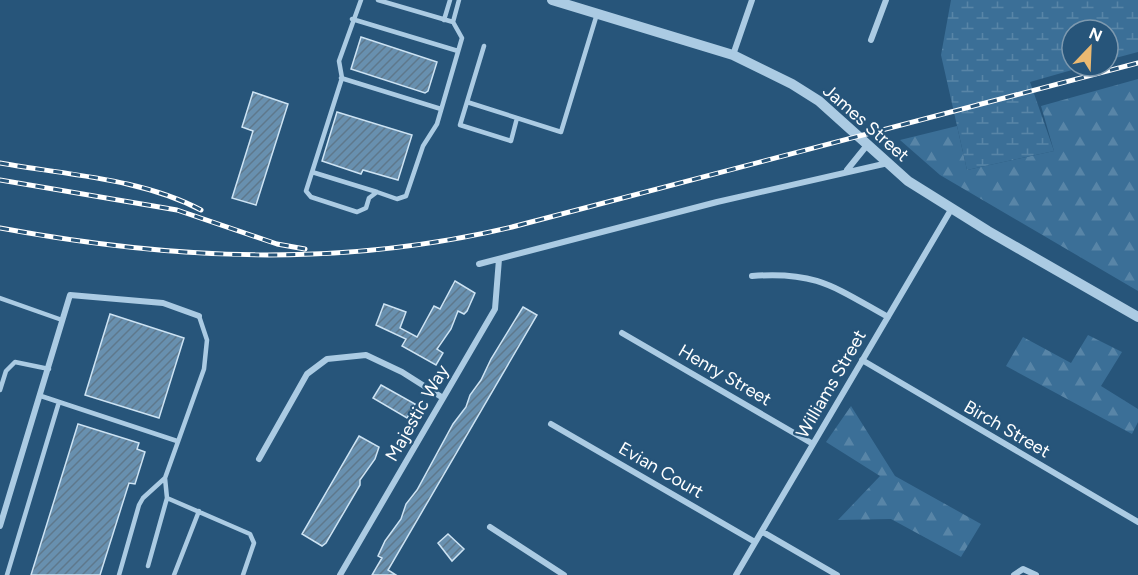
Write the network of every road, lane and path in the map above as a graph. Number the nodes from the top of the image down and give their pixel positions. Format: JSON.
{"nodes":[{"id":1,"x":361,"y":0,"type":"edge"},
{"id":2,"x":378,"y":0,"type":"edge"},
{"id":3,"x":450,"y":0,"type":"edge"},
{"id":4,"x":459,"y":0,"type":"edge"},
{"id":5,"x":552,"y":0,"type":"edge"},
{"id":6,"x":752,"y":0,"type":"edge"},
{"id":7,"x":886,"y":0,"type":"edge"},
{"id":8,"x":597,"y":14,"type":"junction"},
{"id":9,"x":352,"y":19,"type":"junction"},
{"id":10,"x":444,"y":20,"type":"junction"},
{"id":11,"x":453,"y":22,"type":"junction"},
{"id":12,"x":871,"y":40,"type":"dead end"},
{"id":13,"x":484,"y":46,"type":"dead end"},
{"id":14,"x":458,"y":51,"type":"junction"},
{"id":15,"x":733,"y":56,"type":"junction"},
{"id":16,"x":341,"y":78,"type":"junction"},
{"id":17,"x":467,"y":102,"type":"junction"},
{"id":18,"x":441,"y":109,"type":"junction"},
{"id":19,"x":517,"y":118,"type":"junction"},
{"id":20,"x":868,"y":144,"type":"junction"},
{"id":21,"x":888,"y":163,"type":"junction"},
{"id":22,"x":847,"y":171,"type":"junction"},
{"id":23,"x":312,"y":172,"type":"junction"},
{"id":24,"x":377,"y":192,"type":"junction"},
{"id":25,"x":952,"y":208,"type":"junction"},
{"id":26,"x":499,"y":259,"type":"junction"},
{"id":27,"x":479,"y":264,"type":"dead end"},
{"id":28,"x":752,"y":276,"type":"dead end"},
{"id":29,"x":0,"y":298,"type":"edge"},
{"id":30,"x":199,"y":316,"type":"joint"},
{"id":31,"x":888,"y":317,"type":"junction"},
{"id":32,"x":1138,"y":317,"type":"edge"},
{"id":33,"x":62,"y":320,"type":"junction"},
{"id":34,"x":622,"y":333,"type":"dead end"},
{"id":35,"x":862,"y":360,"type":"junction"},
{"id":36,"x":49,"y":369,"type":"junction"},
{"id":37,"x":0,"y":390,"type":"edge"},
{"id":38,"x":41,"y":396,"type":"junction"},
{"id":39,"x":443,"y":398,"type":"junction"},
{"id":40,"x":59,"y":402,"type":"junction"},
{"id":41,"x":551,"y":424,"type":"dead end"},
{"id":42,"x":177,"y":441,"type":"junction"},
{"id":43,"x":813,"y":444,"type":"junction"},
{"id":44,"x":259,"y":459,"type":"dead end"},
{"id":45,"x":165,"y":478,"type":"junction"},
{"id":46,"x":168,"y":498,"type":"junction"},
{"id":47,"x":199,"y":511,"type":"junction"},
{"id":48,"x":1138,"y":522,"type":"edge"},
{"id":49,"x":0,"y":526,"type":"edge"},
{"id":50,"x":490,"y":527,"type":"dead end"},
{"id":51,"x":763,"y":532,"type":"junction"},
{"id":52,"x":755,"y":542,"type":"junction"},
{"id":53,"x":148,"y":566,"type":"dead end"},
{"id":54,"x":8,"y":575,"type":"edge"},
{"id":55,"x":119,"y":575,"type":"edge"},
{"id":56,"x":174,"y":575,"type":"edge"},
{"id":57,"x":243,"y":575,"type":"edge"},
{"id":58,"x":340,"y":575,"type":"edge"},
{"id":59,"x":564,"y":575,"type":"edge"},
{"id":60,"x":736,"y":575,"type":"edge"},
{"id":61,"x":837,"y":575,"type":"edge"},
{"id":62,"x":1014,"y":575,"type":"edge"},
{"id":63,"x":1036,"y":575,"type":"edge"}],
"edges":[{"from":1,"to":9,"type":"lane"},
{"from":2,"to":10,"type":"lane"},
{"from":3,"to":10,"type":"lane"},
{"from":4,"to":11,"type":"lane"},
{"from":5,"to":8,"type":"street","name":"James Street"},
{"from":6,"to":15,"type":"street"},
{"from":7,"to":12,"type":"street"},
{"from":8,"to":15,"type":"street","name":"James Street"},
{"from":8,"to":19,"type":"lane"},
{"from":9,"to":14,"type":"lane"},
{"from":9,"to":16,"type":"lane"},
{"from":10,"to":11,"type":"lane"},
{"from":11,"to":14,"type":"lane"},
{"from":13,"to":17,"type":"lane"},
{"from":14,"to":18,"type":"lane"},
{"from":15,"to":20,"type":"street","name":"James Street"},
{"from":16,"to":18,"type":"lane"},
{"from":16,"to":23,"type":"lane"},
{"from":17,"to":19,"type":"lane"},
{"from":17,"to":19,"type":"lane"},
{"from":18,"to":24,"type":"lane"},
{"from":20,"to":21,"type":"street","name":"James Street"},
{"from":20,"to":22,"type":"street"},
{"from":21,"to":22,"type":"street"},
{"from":21,"to":25,"type":"street","name":"James Street"},
{"from":22,"to":26,"type":"street"},
{"from":23,"to":24,"type":"lane"},
{"from":23,"to":24,"type":"lane"},
{"from":25,"to":31,"type":"street","name":"Williams Street"},
{"from":25,"to":32,"type":"street","name":"James Street"},
{"from":26,"to":27,"type":"street"},
{"from":26,"to":39,"type":"street","name":"Majestic Way"},
{"from":28,"to":31,"type":"street"},
{"from":29,"to":33,"type":"lane"},
{"from":30,"to":33,"type":"street"},
{"from":30,"to":42,"type":"lane"},
{"from":31,"to":35,"type":"street","name":"Williams Street"},
{"from":33,"to":36,"type":"street"},
{"from":34,"to":43,"type":"street","name":"Henry Street"},
{"from":35,"to":43,"type":"street","name":"Williams Street"},
{"from":35,"to":48,"type":"street","name":"Birch Street"},
{"from":36,"to":37,"type":"lane"},
{"from":36,"to":38,"type":"street"},
{"from":38,"to":40,"type":"lane"},
{"from":38,"to":49,"type":"street"},
{"from":39,"to":44,"type":"street"},
{"from":39,"to":58,"type":"street","name":"Majestic Way"},
{"from":40,"to":42,"type":"lane"},
{"from":40,"to":54,"type":"lane"},
{"from":41,"to":52,"type":"street","name":"Evian Court"},
{"from":42,"to":45,"type":"lane"},
{"from":43,"to":51,"type":"street","name":"Williams Street"},
{"from":45,"to":46,"type":"lane"},
{"from":45,"to":55,"type":"lane"},
{"from":46,"to":47,"type":"lane"},
{"from":46,"to":53,"type":"lane"},
{"from":47,"to":56,"type":"lane"},
{"from":47,"to":57,"type":"lane"},
{"from":50,"to":59,"type":"street"},
{"from":51,"to":52,"type":"street","name":"Williams Street"},
{"from":51,"to":61,"type":"street"},
{"from":52,"to":60,"type":"street","name":"Williams Street"},
{"from":62,"to":63,"type":"street"}]}
